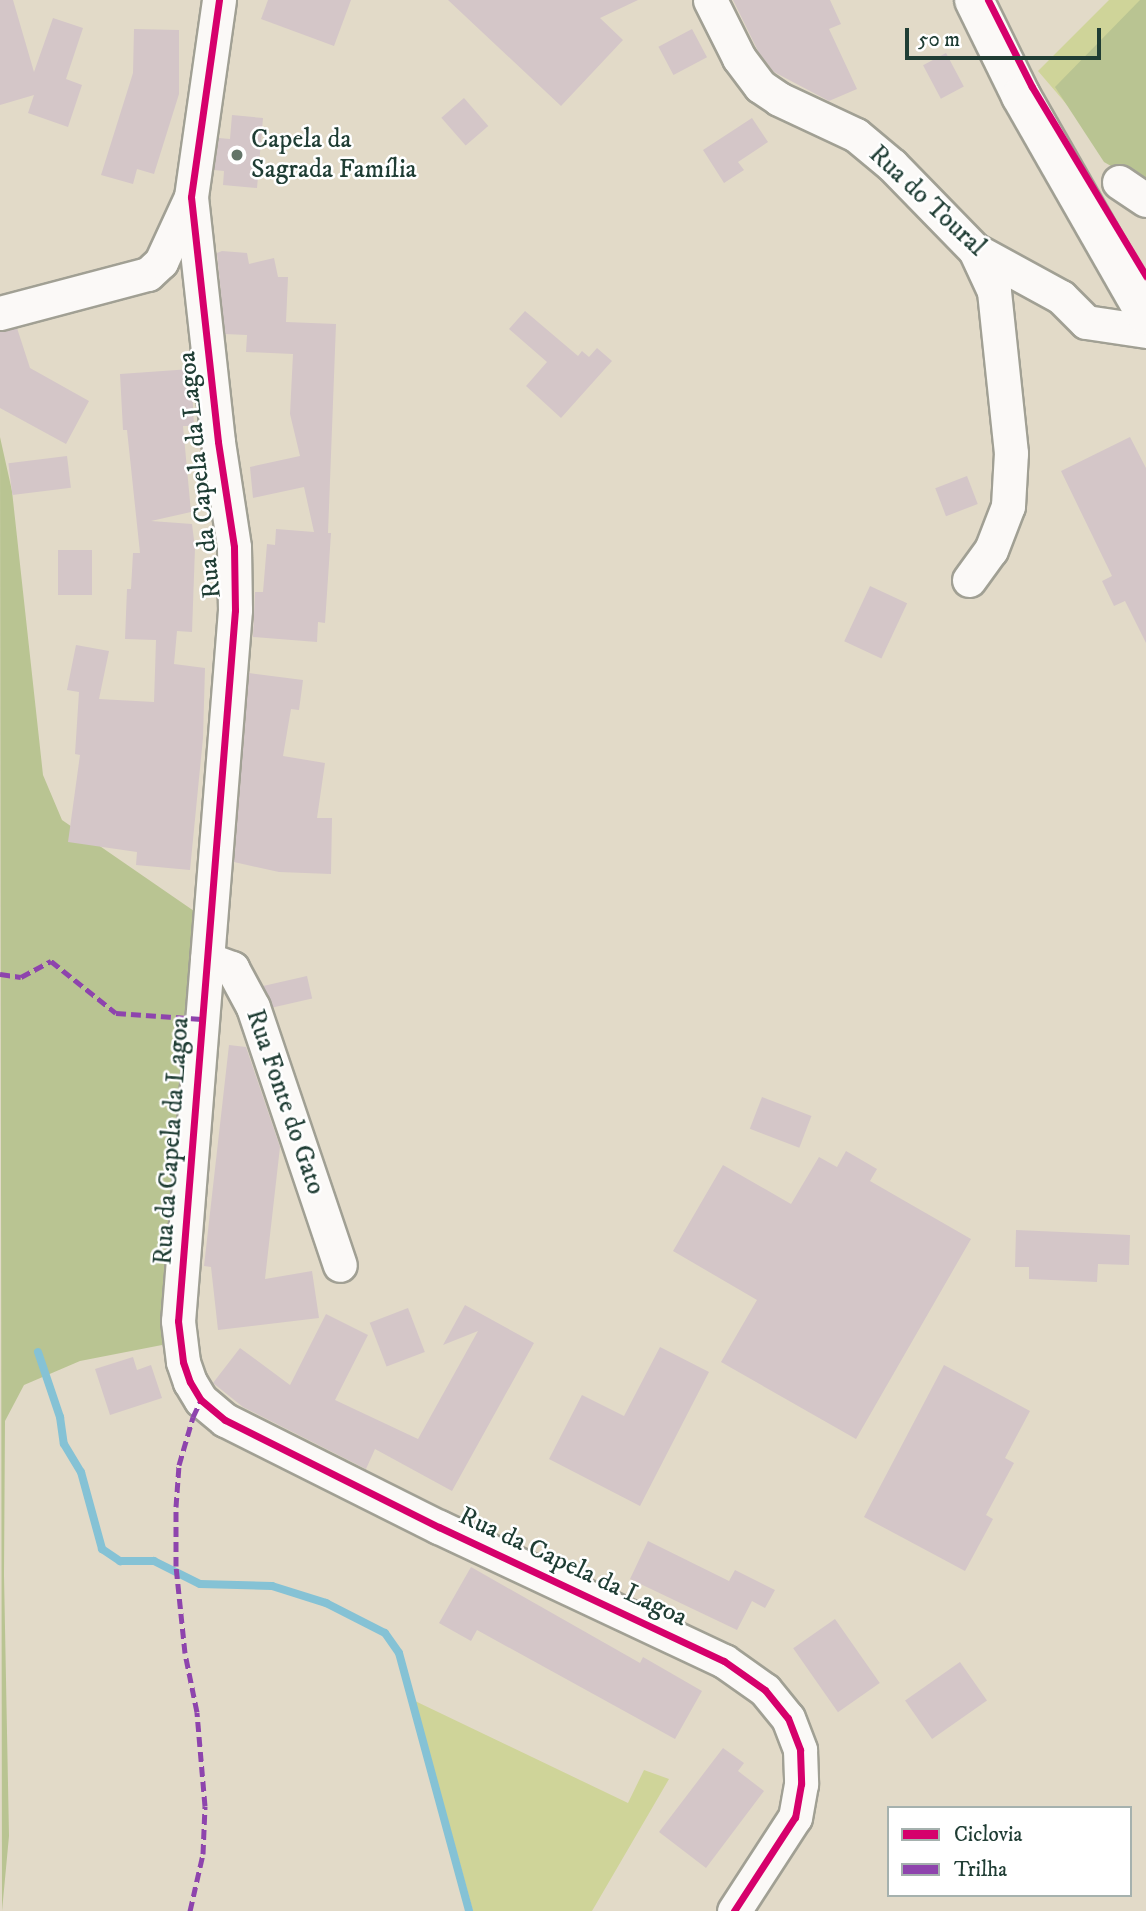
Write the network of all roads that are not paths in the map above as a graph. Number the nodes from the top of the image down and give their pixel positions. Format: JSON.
{"nodes":[{"id":1,"x":219,"y":0,"type":"edge"},
{"id":2,"x":710,"y":0,"type":"edge"},
{"id":3,"x":974,"y":0,"type":"edge"},
{"id":4,"x":191,"y":197,"type":"junction"},
{"id":5,"x":975,"y":250,"type":"junction"},
{"id":6,"x":0,"y":313,"type":"edge"},
{"id":7,"x":1143,"y":315,"type":"edge"},
{"id":8,"x":969,"y":580,"type":"dead end"},
{"id":9,"x":206,"y":959,"type":"junction"},
{"id":10,"x":340,"y":1265,"type":"dead end"},
{"id":11,"x":734,"y":1911,"type":"edge"}],
"edges":[{"from":1,"to":4,"type":"street","name":"Rua da Capela da Lagoa"},
{"from":2,"to":5,"type":"street","name":"Rua do Toural"},
{"from":3,"to":7,"type":"main road"},
{"from":4,"to":6,"type":"street"},
{"from":4,"to":9,"type":"street","name":"Rua da Capela da Lagoa"},
{"from":5,"to":7,"type":"street","name":"Rua do Toural"},
{"from":5,"to":8,"type":"street"},
{"from":9,"to":10,"type":"street","name":"Rua Fonte do Gato"},
{"from":9,"to":11,"type":"street","name":"Rua da Capela da Lagoa"}]}
